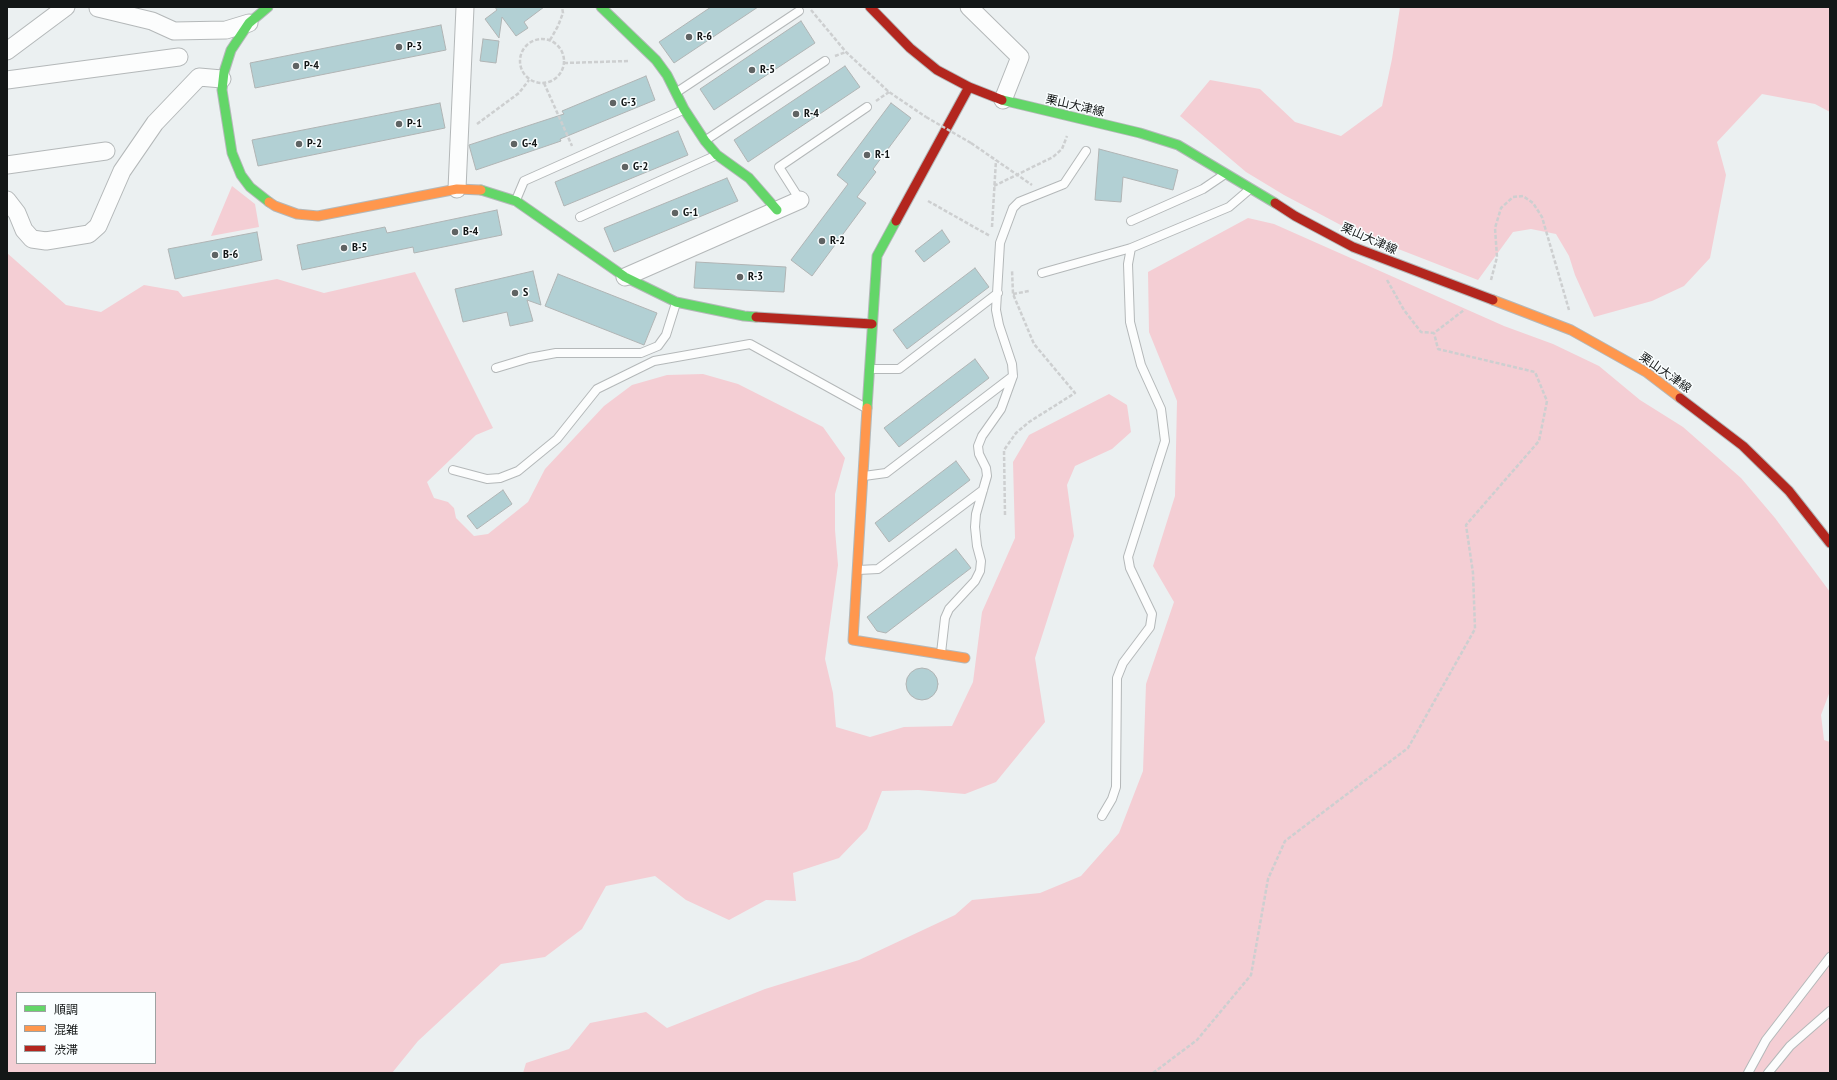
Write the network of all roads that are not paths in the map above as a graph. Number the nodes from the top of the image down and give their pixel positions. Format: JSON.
{"nodes":[{"id":1,"x":66,"y":7,"type":"edge"},
{"id":2,"x":98,"y":7,"type":"edge"},
{"id":3,"x":268,"y":7,"type":"edge"},
{"id":4,"x":465,"y":7,"type":"edge"},
{"id":5,"x":601,"y":7,"type":"edge"},
{"id":6,"x":870,"y":7,"type":"edge"},
{"id":7,"x":969,"y":7,"type":"edge"},
{"id":8,"x":799,"y":12,"type":"dead end"},
{"id":9,"x":152,"y":14,"type":"edge"},
{"id":10,"x":249,"y":23,"type":"junction"},
{"id":11,"x":7,"y":51,"type":"edge"},
{"id":12,"x":179,"y":57,"type":"dead end"},
{"id":13,"x":825,"y":61,"type":"dead end"},
{"id":14,"x":7,"y":80,"type":"edge"},
{"id":15,"x":222,"y":80,"type":"junction"},
{"id":16,"x":969,"y":87,"type":"junction"},
{"id":17,"x":676,"y":93,"type":"junction"},
{"id":18,"x":1003,"y":100,"type":"junction"},
{"id":19,"x":867,"y":107,"type":"dead end"},
{"id":20,"x":684,"y":109,"type":"junction"},
{"id":21,"x":705,"y":141,"type":"junction"},
{"id":22,"x":106,"y":151,"type":"dead end"},
{"id":23,"x":1086,"y":151,"type":"dead end"},
{"id":24,"x":717,"y":155,"type":"junction"},
{"id":25,"x":7,"y":165,"type":"edge"},
{"id":26,"x":1227,"y":172,"type":"junction"},
{"id":27,"x":1251,"y":188,"type":"junction"},
{"id":28,"x":457,"y":189,"type":"junction"},
{"id":29,"x":7,"y":200,"type":"edge"},
{"id":30,"x":800,"y":200,"type":"joint"},
{"id":31,"x":516,"y":201,"type":"junction"},
{"id":32,"x":777,"y":210,"type":"junction"},
{"id":33,"x":580,"y":218,"type":"dead end"},
{"id":34,"x":1131,"y":221,"type":"dead end"},
{"id":35,"x":1131,"y":248,"type":"junction"},
{"id":36,"x":1042,"y":273,"type":"dead end"},
{"id":37,"x":625,"y":277,"type":"junction"},
{"id":38,"x":998,"y":293,"type":"junction"},
{"id":39,"x":676,"y":302,"type":"junction"},
{"id":40,"x":872,"y":324,"type":"junction"},
{"id":41,"x":496,"y":368,"type":"dead end"},
{"id":42,"x":869,"y":369,"type":"junction"},
{"id":43,"x":1013,"y":376,"type":"junction"},
{"id":44,"x":867,"y":408,"type":"junction"},
{"id":45,"x":453,"y":470,"type":"dead end"},
{"id":46,"x":863,"y":476,"type":"junction"},
{"id":47,"x":983,"y":490,"type":"junction"},
{"id":48,"x":1830,"y":543,"type":"edge"},
{"id":49,"x":857,"y":570,"type":"junction"},
{"id":50,"x":941,"y":654,"type":"junction"},
{"id":51,"x":966,"y":658,"type":"dead end"},
{"id":52,"x":1102,"y":816,"type":"dead end"},
{"id":53,"x":1830,"y":957,"type":"edge"},
{"id":54,"x":1830,"y":1011,"type":"edge"},
{"id":55,"x":1748,"y":1073,"type":"edge"},
{"id":56,"x":1768,"y":1073,"type":"edge"}],
"edges":[{"from":1,"to":11,"type":"street"},
{"from":2,"to":9,"type":"street"},
{"from":3,"to":10,"type":"street"},
{"from":4,"to":28,"type":"street"},
{"from":5,"to":17,"type":"street"},
{"from":6,"to":16,"type":"street","name":"栗山大津線"},
{"from":7,"to":18,"type":"street"},
{"from":8,"to":17,"type":"lane"},
{"from":9,"to":10,"type":"street"},
{"from":10,"to":15,"type":"street"},
{"from":12,"to":14,"type":"street"},
{"from":13,"to":21,"type":"lane"},
{"from":15,"to":28,"type":"street"},
{"from":15,"to":29,"type":"street"},
{"from":16,"to":18,"type":"street","name":"栗山大津線"},
{"from":16,"to":40,"type":"street"},
{"from":17,"to":20,"type":"street"},
{"from":18,"to":26,"type":"street","name":"栗山大津線"},
{"from":19,"to":30,"type":"lane"},
{"from":20,"to":21,"type":"street"},
{"from":20,"to":31,"type":"lane"},
{"from":21,"to":24,"type":"street"},
{"from":22,"to":25,"type":"street"},
{"from":23,"to":38,"type":"lane"},
{"from":24,"to":32,"type":"street"},
{"from":24,"to":33,"type":"lane"},
{"from":26,"to":27,"type":"street","name":"栗山大津線"},
{"from":26,"to":34,"type":"lane"},
{"from":27,"to":35,"type":"lane"},
{"from":27,"to":48,"type":"street","name":"栗山大津線"},
{"from":28,"to":31,"type":"street"},
{"from":30,"to":32,"type":"street"},
{"from":31,"to":37,"type":"street"},
{"from":32,"to":37,"type":"street"},
{"from":35,"to":36,"type":"lane"},
{"from":35,"to":52,"type":"lane"},
{"from":37,"to":39,"type":"street"},
{"from":38,"to":42,"type":"lane"},
{"from":38,"to":43,"type":"lane"},
{"from":39,"to":40,"type":"street"},
{"from":39,"to":41,"type":"lane"},
{"from":40,"to":42,"type":"street"},
{"from":42,"to":44,"type":"street"},
{"from":43,"to":46,"type":"lane"},
{"from":43,"to":47,"type":"lane"},
{"from":44,"to":45,"type":"lane"},
{"from":44,"to":46,"type":"street"},
{"from":46,"to":49,"type":"street"},
{"from":47,"to":49,"type":"lane"},
{"from":47,"to":50,"type":"lane"},
{"from":49,"to":50,"type":"street"},
{"from":50,"to":51,"type":"street"},
{"from":53,"to":55,"type":"lane"},
{"from":54,"to":56,"type":"lane"}]}
